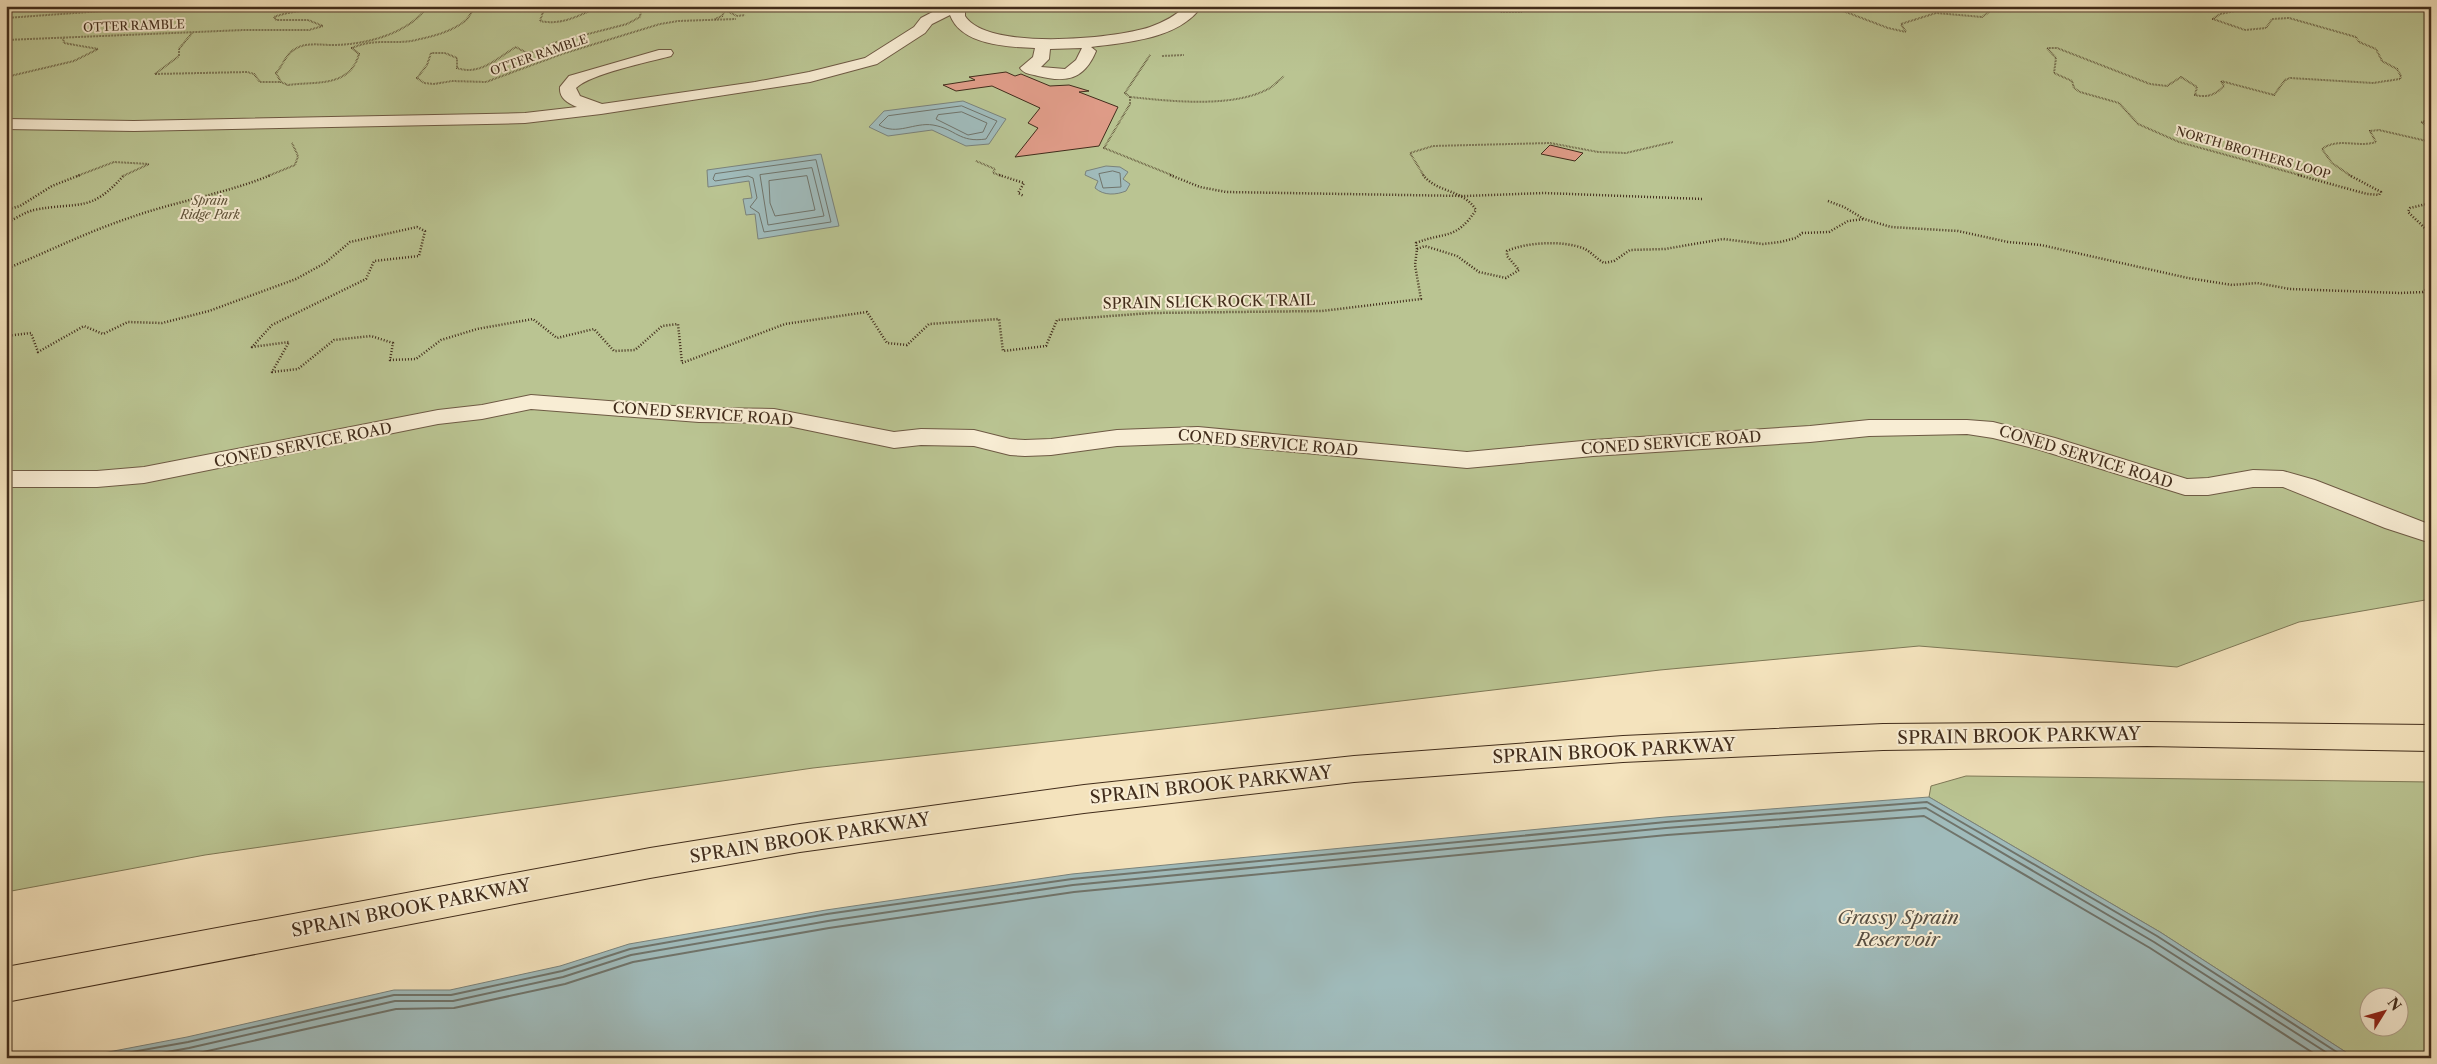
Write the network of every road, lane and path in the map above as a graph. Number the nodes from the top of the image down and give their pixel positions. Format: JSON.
{"nodes":[{"id":1,"x":171,"y":6,"type":"edge"},
{"id":2,"x":478,"y":6,"type":"edge"},
{"id":3,"x":545,"y":6,"type":"edge"},
{"id":4,"x":602,"y":6,"type":"edge"},
{"id":5,"x":636,"y":6,"type":"edge"},
{"id":6,"x":724,"y":6,"type":"edge"},
{"id":7,"x":957,"y":6,"type":"edge"},
{"id":8,"x":1195,"y":6,"type":"edge"},
{"id":9,"x":1269,"y":6,"type":"edge"},
{"id":10,"x":1410,"y":6,"type":"edge"},
{"id":11,"x":1428,"y":6,"type":"edge"},
{"id":12,"x":1483,"y":6,"type":"edge"},
{"id":13,"x":1523,"y":6,"type":"edge"},
{"id":14,"x":1604,"y":6,"type":"edge"},
{"id":15,"x":1626,"y":6,"type":"edge"},
{"id":16,"x":1830,"y":6,"type":"edge"},
{"id":17,"x":1993,"y":6,"type":"edge"},
{"id":18,"x":2220,"y":6,"type":"edge"},
{"id":19,"x":1272,"y":8,"type":"dead end"},
{"id":20,"x":725,"y":10,"type":"junction"},
{"id":21,"x":745,"y":15,"type":"dead end"},
{"id":22,"x":6,"y":18,"type":"edge"},
{"id":23,"x":736,"y":19,"type":"dead end"},
{"id":24,"x":709,"y":21,"type":"junction"},
{"id":25,"x":920,"y":30,"type":"junction"},
{"id":26,"x":192,"y":33,"type":"junction"},
{"id":27,"x":63,"y":38,"type":"junction"},
{"id":28,"x":6,"y":40,"type":"edge"},
{"id":29,"x":1108,"y":41,"type":"junction"},
{"id":30,"x":1042,"y":49,"type":"junction"},
{"id":31,"x":1088,"y":51,"type":"junction"},
{"id":32,"x":665,"y":53,"type":"dead end"},
{"id":33,"x":1150,"y":55,"type":"dead end"},
{"id":34,"x":1184,"y":55,"type":"dead end"},
{"id":35,"x":1162,"y":56,"type":"dead end"},
{"id":36,"x":1284,"y":76,"type":"dead end"},
{"id":37,"x":6,"y":77,"type":"edge"},
{"id":38,"x":281,"y":82,"type":"junction"},
{"id":39,"x":1130,"y":97,"type":"junction"},
{"id":40,"x":601,"y":109,"type":"junction"},
{"id":41,"x":2431,"y":120,"type":"edge"},
{"id":42,"x":6,"y":124,"type":"edge"},
{"id":43,"x":275,"y":124,"type":"junction"},
{"id":44,"x":2431,"y":128,"type":"edge"},
{"id":45,"x":1673,"y":142,"type":"dead end"},
{"id":46,"x":2431,"y":142,"type":"edge"},
{"id":47,"x":976,"y":161,"type":"dead end"},
{"id":48,"x":1024,"y":196,"type":"dead end"},
{"id":49,"x":1465,"y":196,"type":"junction"},
{"id":50,"x":1703,"y":199,"type":"dead end"},
{"id":51,"x":1828,"y":201,"type":"dead end"},
{"id":52,"x":2431,"y":203,"type":"edge"},
{"id":53,"x":6,"y":210,"type":"edge"},
{"id":54,"x":1864,"y":219,"type":"junction"},
{"id":55,"x":6,"y":223,"type":"edge"},
{"id":56,"x":2431,"y":234,"type":"edge"},
{"id":57,"x":1416,"y":249,"type":"junction"},
{"id":58,"x":6,"y":269,"type":"edge"},
{"id":59,"x":2431,"y":287,"type":"edge"},
{"id":60,"x":2423,"y":292,"type":"junction"},
{"id":61,"x":2431,"y":292,"type":"edge"},
{"id":62,"x":6,"y":336,"type":"edge"},
{"id":63,"x":6,"y":479,"type":"edge"},
{"id":64,"x":2431,"y":534,"type":"edge"},
{"id":65,"x":2431,"y":738,"type":"edge"},
{"id":66,"x":6,"y":985,"type":"edge"}],
"edges":[{"from":1,"to":22,"type":"path"},
{"from":2,"to":38,"type":"path"},
{"from":3,"to":4,"type":"path","name":"OTTER RAMBLE"},
{"from":5,"to":24,"type":"path","name":"OTTER RAMBLE"},
{"from":6,"to":20,"type":"path"},
{"from":7,"to":25,"type":"street"},
{"from":7,"to":29,"type":"street"},
{"from":8,"to":29,"type":"street"},
{"from":9,"to":19,"type":"path"},
{"from":10,"to":11,"type":"path"},
{"from":12,"to":13,"type":"path"},
{"from":14,"to":15,"type":"path"},
{"from":16,"to":17,"type":"path"},
{"from":18,"to":46,"type":"path","name":"NORTH BROTHERS LOOP"},
{"from":20,"to":21,"type":"path"},
{"from":20,"to":24,"type":"path"},
{"from":23,"to":24,"type":"path","name":"OTTER RAMBLE"},
{"from":25,"to":30,"type":"street"},
{"from":25,"to":40,"type":"street"},
{"from":26,"to":27,"type":"path","name":"OTTER RAMBLE"},
{"from":26,"to":38,"type":"path"},
{"from":26,"to":38,"type":"path","name":"OTTER RAMBLE"},
{"from":27,"to":28,"type":"path","name":"OTTER RAMBLE"},
{"from":27,"to":37,"type":"path"},
{"from":29,"to":31,"type":"street"},
{"from":30,"to":31,"type":"street"},
{"from":30,"to":31,"type":"street"},
{"from":32,"to":40,"type":"street"},
{"from":33,"to":39,"type":"path"},
{"from":34,"to":35,"type":"path"},
{"from":36,"to":39,"type":"path"},
{"from":39,"to":49,"type":"path"},
{"from":40,"to":43,"type":"street"},
{"from":41,"to":44,"type":"path"},
{"from":42,"to":43,"type":"street"},
{"from":43,"to":58,"type":"path"},
{"from":45,"to":49,"type":"path"},
{"from":47,"to":48,"type":"path"},
{"from":49,"to":50,"type":"path"},
{"from":49,"to":57,"type":"path"},
{"from":51,"to":54,"type":"path"},
{"from":52,"to":56,"type":"path"},
{"from":53,"to":55,"type":"path"},
{"from":54,"to":57,"type":"path"},
{"from":54,"to":60,"type":"path"},
{"from":57,"to":62,"type":"path","name":"SPRAIN SLICK ROCK TRAIL"},
{"from":59,"to":60,"type":"path"},
{"from":60,"to":61,"type":"path"},
{"from":63,"to":64,"type":"street","name":"CONED SERVICE ROAD"},
{"from":65,"to":66,"type":"highway","name":"SPRAIN BROOK PARKWAY"}]}
